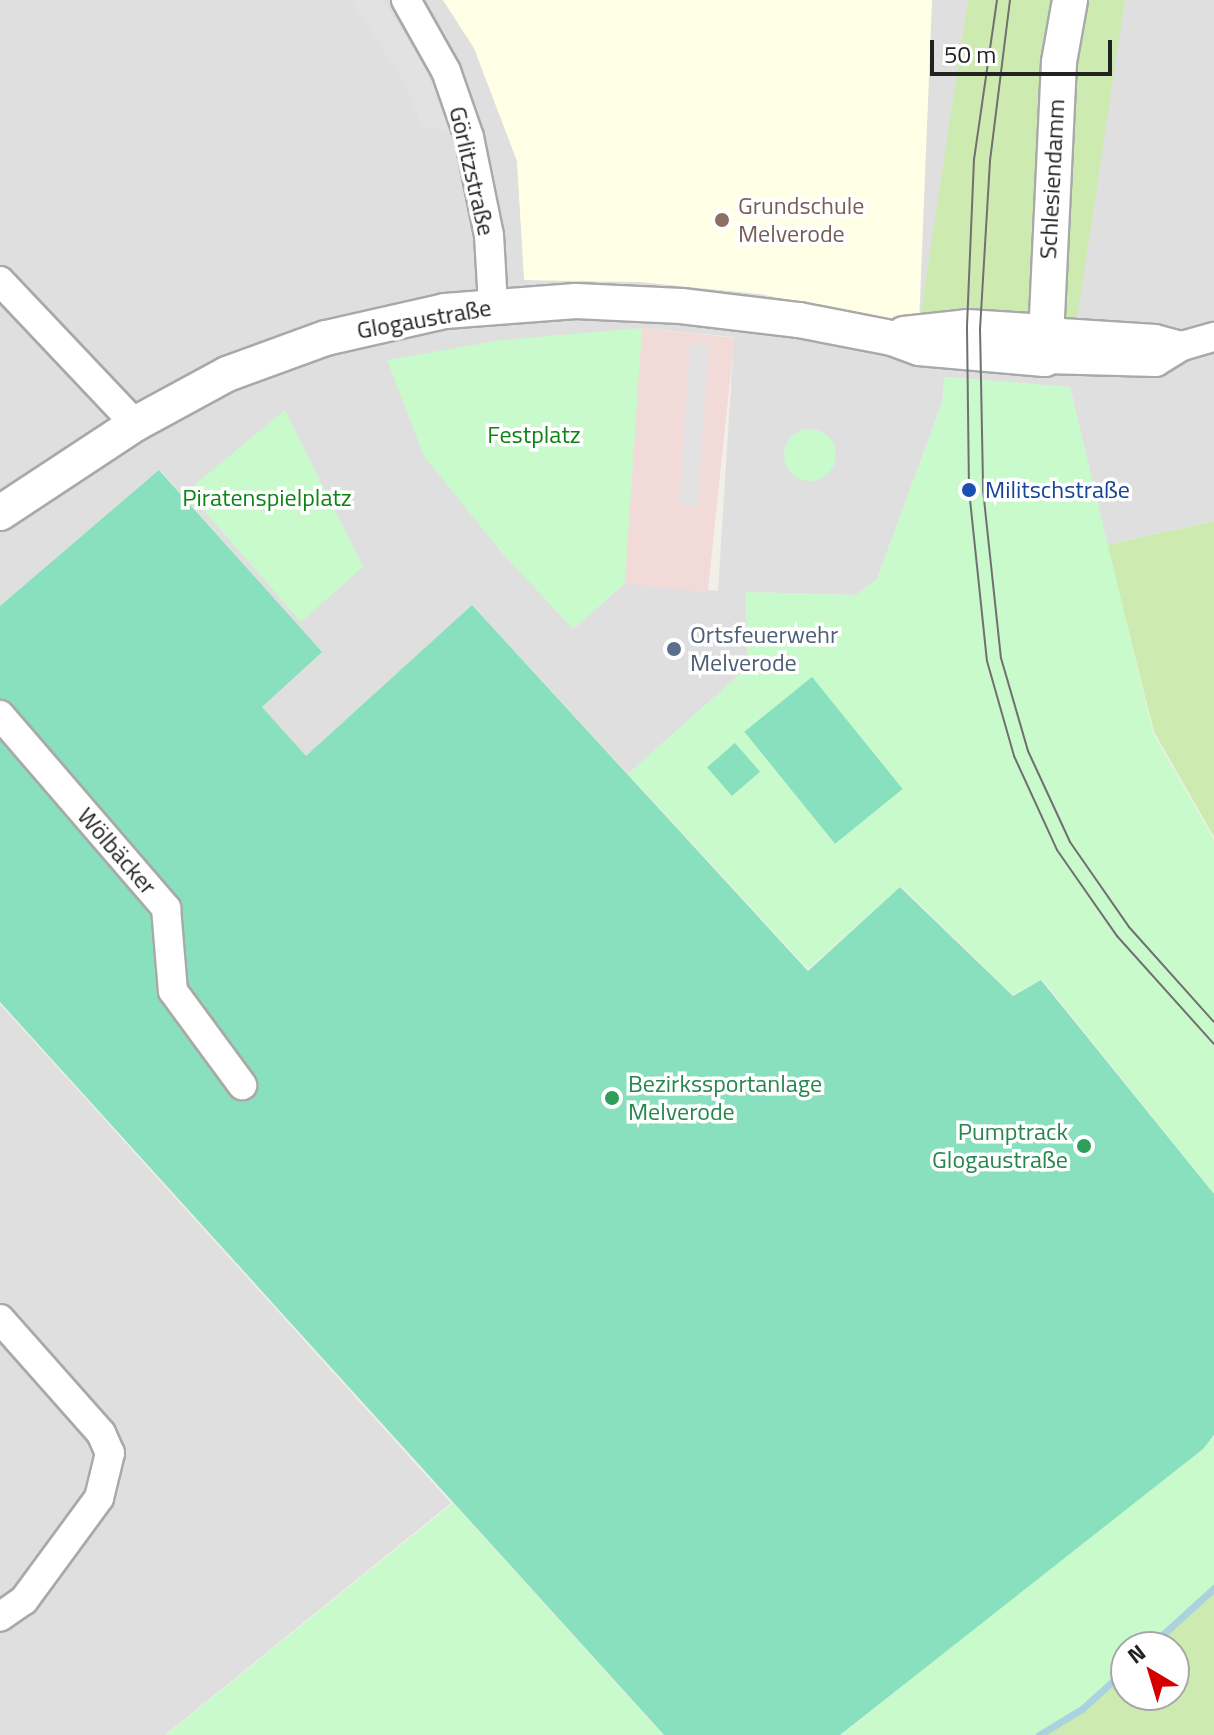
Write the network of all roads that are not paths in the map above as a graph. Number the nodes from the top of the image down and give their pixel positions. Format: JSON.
{"nodes":[{"id":1,"x":406,"y":0,"type":"edge"},
{"id":2,"x":1070,"y":0,"type":"edge"},
{"id":3,"x":0,"y":281,"type":"edge"},
{"id":4,"x":493,"y":305,"type":"junction"},
{"id":5,"x":1214,"y":337,"type":"edge"},
{"id":6,"x":1046,"y":346,"type":"junction"},
{"id":7,"x":135,"y":424,"type":"junction"},
{"id":8,"x":0,"y":513,"type":"edge"},
{"id":9,"x":0,"y":715,"type":"edge"},
{"id":10,"x":242,"y":1085,"type":"dead end"},
{"id":11,"x":0,"y":1319,"type":"edge"},
{"id":12,"x":0,"y":1617,"type":"edge"}],
"edges":[{"from":1,"to":4,"type":"street","name":"Görlitzstraße"},
{"from":2,"to":6,"type":"street","name":"Schlesiendamm"},
{"from":3,"to":7,"type":"street"},
{"from":4,"to":6,"type":"street","name":"Glogaustraße"},
{"from":4,"to":7,"type":"street","name":"Glogaustraße"},
{"from":5,"to":6,"type":"street"},
{"from":7,"to":8,"type":"street","name":"Glogaustraße"},
{"from":9,"to":10,"type":"street","name":"Wölbäcker"},
{"from":11,"to":12,"type":"street"}]}
